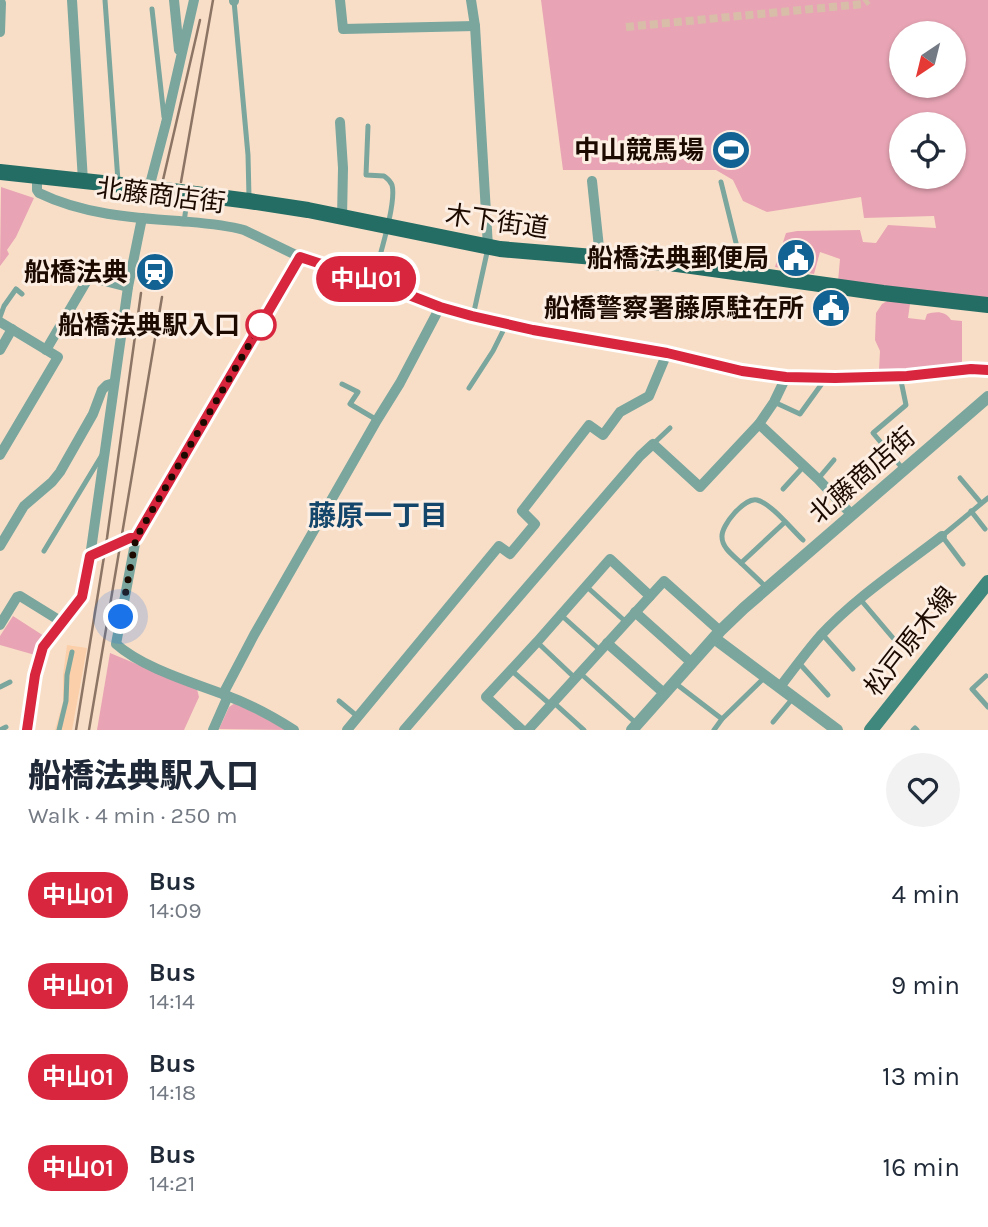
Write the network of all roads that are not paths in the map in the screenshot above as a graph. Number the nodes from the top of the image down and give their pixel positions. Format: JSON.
{"nodes":[{"id":1,"x":72,"y":0,"type":"edge"},
{"id":2,"x":104,"y":0,"type":"edge"},
{"id":3,"x":174,"y":0,"type":"edge"},
{"id":4,"x":194,"y":0,"type":"edge"},
{"id":5,"x":234,"y":0,"type":"edge"},
{"id":6,"x":340,"y":0,"type":"edge"},
{"id":7,"x":471,"y":0,"type":"edge"},
{"id":8,"x":1,"y":3,"type":"edge"},
{"id":9,"x":152,"y":9,"type":"dead end"},
{"id":10,"x":475,"y":26,"type":"junction"},
{"id":11,"x":0,"y":32,"type":"edge"},
{"id":12,"x":180,"y":60,"type":"junction"},
{"id":13,"x":340,"y":122,"type":"dead end"},
{"id":14,"x":166,"y":123,"type":"junction"},
{"id":15,"x":368,"y":126,"type":"dead end"},
{"id":16,"x":0,"y":172,"type":"edge"},
{"id":17,"x":37,"y":176,"type":"junction"},
{"id":18,"x":83,"y":181,"type":"junction"},
{"id":19,"x":592,"y":181,"type":"dead end"},
{"id":20,"x":721,"y":182,"type":"dead end"},
{"id":21,"x":118,"y":184,"type":"junction"},
{"id":22,"x":149,"y":188,"type":"junction"},
{"id":23,"x":188,"y":192,"type":"junction"},
{"id":24,"x":249,"y":201,"type":"junction"},
{"id":25,"x":142,"y":218,"type":"junction"},
{"id":26,"x":342,"y":218,"type":"junction"},
{"id":27,"x":184,"y":222,"type":"junction"},
{"id":28,"x":387,"y":227,"type":"junction"},
{"id":29,"x":488,"y":247,"type":"junction"},
{"id":30,"x":300,"y":257,"type":"junction"},
{"id":31,"x":600,"y":257,"type":"junction"},
{"id":32,"x":742,"y":273,"type":"junction"},
{"id":33,"x":373,"y":281,"type":"junction"},
{"id":34,"x":128,"y":287,"type":"junction"},
{"id":35,"x":22,"y":294,"type":"dead end"},
{"id":36,"x":988,"y":304,"type":"edge"},
{"id":37,"x":440,"y":307,"type":"junction"},
{"id":38,"x":472,"y":316,"type":"junction"},
{"id":39,"x":0,"y":320,"type":"edge"},
{"id":40,"x":506,"y":324,"type":"junction"},
{"id":41,"x":12,"y":330,"type":"junction"},
{"id":42,"x":0,"y":350,"type":"edge"},
{"id":43,"x":46,"y":350,"type":"junction"},
{"id":44,"x":667,"y":353,"type":"junction"},
{"id":45,"x":988,"y":370,"type":"edge"},
{"id":46,"x":900,"y":376,"type":"junction"},
{"id":47,"x":786,"y":377,"type":"junction"},
{"id":48,"x":826,"y":377,"type":"junction"},
{"id":49,"x":114,"y":383,"type":"junction"},
{"id":50,"x":342,"y":384,"type":"dead end"},
{"id":51,"x":469,"y":388,"type":"dead end"},
{"id":52,"x":988,"y":397,"type":"edge"},
{"id":53,"x":774,"y":402,"type":"junction"},
{"id":54,"x":377,"y":420,"type":"junction"},
{"id":55,"x":759,"y":424,"type":"junction"},
{"id":56,"x":670,"y":428,"type":"dead end"},
{"id":57,"x":653,"y":444,"type":"junction"},
{"id":58,"x":106,"y":447,"type":"junction"},
{"id":59,"x":0,"y":455,"type":"edge"},
{"id":60,"x":834,"y":460,"type":"dead end"},
{"id":61,"x":804,"y":466,"type":"junction"},
{"id":62,"x":902,"y":469,"type":"junction"},
{"id":63,"x":960,"y":478,"type":"dead end"},
{"id":64,"x":818,"y":479,"type":"junction"},
{"id":65,"x":783,"y":489,"type":"dead end"},
{"id":66,"x":988,"y":498,"type":"edge"},
{"id":67,"x":981,"y":503,"type":"junction"},
{"id":68,"x":971,"y":511,"type":"junction"},
{"id":69,"x":852,"y":514,"type":"junction"},
{"id":70,"x":785,"y":522,"type":"junction"},
{"id":71,"x":985,"y":528,"type":"dead end"},
{"id":72,"x":942,"y":536,"type":"junction"},
{"id":73,"x":133,"y":538,"type":"junction"},
{"id":74,"x":803,"y":540,"type":"dead end"},
{"id":75,"x":0,"y":546,"type":"edge"},
{"id":76,"x":44,"y":551,"type":"dead end"},
{"id":77,"x":94,"y":555,"type":"junction"},
{"id":78,"x":741,"y":563,"type":"junction"},
{"id":79,"x":963,"y":564,"type":"dead end"},
{"id":80,"x":988,"y":582,"type":"edge"},
{"id":81,"x":586,"y":586,"type":"junction"},
{"id":82,"x":766,"y":588,"type":"junction"},
{"id":83,"x":650,"y":596,"type":"junction"},
{"id":84,"x":860,"y":599,"type":"junction"},
{"id":85,"x":635,"y":612,"type":"junction"},
{"id":86,"x":561,"y":615,"type":"junction"},
{"id":87,"x":62,"y":622,"type":"junction"},
{"id":88,"x":626,"y":622,"type":"junction"},
{"id":89,"x":0,"y":625,"type":"edge"},
{"id":90,"x":822,"y":634,"type":"junction"},
{"id":91,"x":717,"y":635,"type":"junction"},
{"id":92,"x":893,"y":638,"type":"dead end"},
{"id":93,"x":537,"y":642,"type":"junction"},
{"id":94,"x":604,"y":646,"type":"junction"},
{"id":95,"x":72,"y":652,"type":"dead end"},
{"id":96,"x":798,"y":662,"type":"junction"},
{"id":97,"x":692,"y":663,"type":"junction"},
{"id":98,"x":853,"y":669,"type":"dead end"},
{"id":99,"x":511,"y":670,"type":"junction"},
{"id":100,"x":578,"y":675,"type":"junction"},
{"id":101,"x":986,"y":676,"type":"dead end"},
{"id":102,"x":765,"y":677,"type":"junction"},
{"id":103,"x":10,"y":682,"type":"dead end"},
{"id":104,"x":674,"y":683,"type":"junction"},
{"id":105,"x":0,"y":687,"type":"edge"},
{"id":106,"x":780,"y":687,"type":"junction"},
{"id":107,"x":665,"y":694,"type":"junction"},
{"id":108,"x":226,"y":695,"type":"junction"},
{"id":109,"x":828,"y":695,"type":"dead end"},
{"id":110,"x":793,"y":697,"type":"junction"},
{"id":111,"x":339,"y":701,"type":"dead end"},
{"id":112,"x":552,"y":704,"type":"junction"},
{"id":113,"x":988,"y":707,"type":"edge"},
{"id":114,"x":357,"y":716,"type":"junction"},
{"id":115,"x":722,"y":719,"type":"junction"},
{"id":116,"x":773,"y":722,"type":"dead end"},
{"id":117,"x":635,"y":727,"type":"edge"},
{"id":118,"x":27,"y":730,"type":"edge"},
{"id":119,"x":59,"y":730,"type":"edge"},
{"id":120,"x":213,"y":730,"type":"edge"},
{"id":121,"x":294,"y":730,"type":"edge"},
{"id":122,"x":347,"y":730,"type":"edge"},
{"id":123,"x":404,"y":730,"type":"edge"},
{"id":124,"x":522,"y":730,"type":"edge"},
{"id":125,"x":528,"y":730,"type":"edge"},
{"id":126,"x":584,"y":730,"type":"edge"},
{"id":127,"x":714,"y":730,"type":"edge"},
{"id":128,"x":837,"y":730,"type":"edge"},
{"id":129,"x":871,"y":730,"type":"edge"}],
"edges":[{"from":1,"to":18,"type":"street"},
{"from":2,"to":21,"type":"lane"},
{"from":3,"to":12,"type":"street"},
{"from":4,"to":12,"type":"street"},
{"from":5,"to":24,"type":"lane"},
{"from":6,"to":10,"type":"street"},
{"from":7,"to":10,"type":"street"},
{"from":8,"to":11,"type":"street"},
{"from":9,"to":14,"type":"lane"},
{"from":10,"to":29,"type":"street"},
{"from":12,"to":14,"type":"street"},
{"from":13,"to":26,"type":"street"},
{"from":14,"to":22,"type":"street"},
{"from":15,"to":28,"type":"lane"},
{"from":16,"to":17,"type":"main road","name":"木下街道"},
{"from":17,"to":18,"type":"main road","name":"木下街道"},
{"from":17,"to":25,"type":"street","name":"北藤商店街"},
{"from":18,"to":21,"type":"main road","name":"木下街道"},
{"from":19,"to":31,"type":"street"},
{"from":20,"to":32,"type":"lane"},
{"from":21,"to":22,"type":"main road","name":"木下街道"},
{"from":22,"to":23,"type":"main road","name":"木下街道"},
{"from":23,"to":24,"type":"main road","name":"木下街道"},
{"from":23,"to":27,"type":"lane"},
{"from":24,"to":26,"type":"main road","name":"木下街道"},
{"from":25,"to":27,"type":"street","name":"北藤商店街"},
{"from":25,"to":34,"type":"street"},
{"from":26,"to":28,"type":"main road","name":"木下街道"},
{"from":27,"to":30,"type":"street","name":"北藤商店街"},
{"from":28,"to":29,"type":"main road","name":"木下街道"},
{"from":28,"to":33,"type":"lane"},
{"from":29,"to":31,"type":"main road","name":"木下街道"},
{"from":29,"to":38,"type":"lane"},
{"from":30,"to":33,"type":"street","name":"北藤商店街"},
{"from":30,"to":73,"type":"street"},
{"from":31,"to":32,"type":"main road","name":"木下街道"},
{"from":32,"to":36,"type":"main road","name":"木下街道"},
{"from":33,"to":37,"type":"street","name":"北藤商店街"},
{"from":34,"to":43,"type":"street"},
{"from":34,"to":49,"type":"street"},
{"from":35,"to":39,"type":"lane"},
{"from":37,"to":38,"type":"street","name":"北藤商店街"},
{"from":37,"to":54,"type":"street"},
{"from":38,"to":40,"type":"street","name":"北藤商店街"},
{"from":39,"to":41,"type":"street"},
{"from":40,"to":44,"type":"street","name":"北藤商店街"},
{"from":40,"to":51,"type":"lane"},
{"from":41,"to":42,"type":"street"},
{"from":41,"to":43,"type":"street"},
{"from":43,"to":59,"type":"street"},
{"from":44,"to":47,"type":"street","name":"北藤商店街"},
{"from":44,"to":114,"type":"street"},
{"from":45,"to":46,"type":"street","name":"北藤商店街"},
{"from":46,"to":48,"type":"street","name":"北藤商店街"},
{"from":46,"to":62,"type":"lane"},
{"from":47,"to":48,"type":"street","name":"北藤商店街"},
{"from":47,"to":53,"type":"street"},
{"from":48,"to":53,"type":"lane"},
{"from":49,"to":58,"type":"street"},
{"from":49,"to":75,"type":"street"},
{"from":50,"to":54,"type":"lane"},
{"from":52,"to":62,"type":"street","name":"北藤商店街"},
{"from":53,"to":55,"type":"street"},
{"from":54,"to":108,"type":"street"},
{"from":55,"to":57,"type":"street"},
{"from":55,"to":61,"type":"street"},
{"from":56,"to":57,"type":"lane"},
{"from":57,"to":123,"type":"street"},
{"from":58,"to":76,"type":"lane"},
{"from":58,"to":77,"type":"street"},
{"from":60,"to":64,"type":"lane"},
{"from":61,"to":64,"type":"street"},
{"from":61,"to":65,"type":"lane"},
{"from":62,"to":69,"type":"street","name":"北藤商店街"},
{"from":63,"to":67,"type":"lane"},
{"from":64,"to":69,"type":"street"},
{"from":66,"to":67,"type":"lane"},
{"from":67,"to":68,"type":"lane"},
{"from":68,"to":71,"type":"lane"},
{"from":68,"to":72,"type":"lane"},
{"from":69,"to":82,"type":"street","name":"北藤商店街"},
{"from":70,"to":74,"type":"lane"},
{"from":70,"to":78,"type":"lane"},
{"from":70,"to":78,"type":"lane"},
{"from":72,"to":79,"type":"lane"},
{"from":72,"to":84,"type":"street"},
{"from":73,"to":77,"type":"street","bridge":true},
{"from":73,"to":108,"type":"street"},
{"from":77,"to":87,"type":"street"},
{"from":78,"to":82,"type":"lane"},
{"from":80,"to":129,"type":"main road","name":"松戸原木線"},
{"from":81,"to":83,"type":"street"},
{"from":81,"to":86,"type":"street"},
{"from":81,"to":88,"type":"lane"},
{"from":82,"to":91,"type":"street","name":"北藤商店街"},
{"from":83,"to":85,"type":"street"},
{"from":83,"to":91,"type":"street"},
{"from":84,"to":90,"type":"street"},
{"from":84,"to":92,"type":"lane"},
{"from":85,"to":88,"type":"street"},
{"from":85,"to":97,"type":"street"},
{"from":86,"to":93,"type":"street"},
{"from":86,"to":94,"type":"lane"},
{"from":87,"to":89,"type":"street"},
{"from":87,"to":118,"type":"street"},
{"from":88,"to":94,"type":"street"},
{"from":90,"to":96,"type":"street"},
{"from":90,"to":98,"type":"lane"},
{"from":91,"to":97,"type":"street","name":"北藤商店街"},
{"from":91,"to":102,"type":"street"},
{"from":93,"to":99,"type":"street"},
{"from":93,"to":100,"type":"lane"},
{"from":94,"to":100,"type":"street"},
{"from":94,"to":107,"type":"street"},
{"from":95,"to":119,"type":"lane"},
{"from":96,"to":106,"type":"street"},
{"from":96,"to":109,"type":"lane"},
{"from":97,"to":104,"type":"street","name":"北藤商店街"},
{"from":99,"to":112,"type":"lane"},
{"from":99,"to":124,"type":"street"},
{"from":100,"to":112,"type":"street"},
{"from":100,"to":117,"type":"lane"},
{"from":101,"to":113,"type":"lane"},
{"from":102,"to":106,"type":"street"},
{"from":102,"to":115,"type":"lane"},
{"from":103,"to":105,"type":"lane"},
{"from":104,"to":107,"type":"street","name":"北藤商店街"},
{"from":104,"to":115,"type":"lane"},
{"from":106,"to":110,"type":"street"},
{"from":107,"to":117,"type":"street","name":"北藤商店街"},
{"from":108,"to":120,"type":"street"},
{"from":108,"to":121,"type":"street"},
{"from":110,"to":116,"type":"lane"},
{"from":110,"to":128,"type":"street"},
{"from":111,"to":114,"type":"lane"},
{"from":112,"to":125,"type":"street"},
{"from":112,"to":126,"type":"lane"},
{"from":114,"to":122,"type":"street"},
{"from":115,"to":127,"type":"lane"}]}
